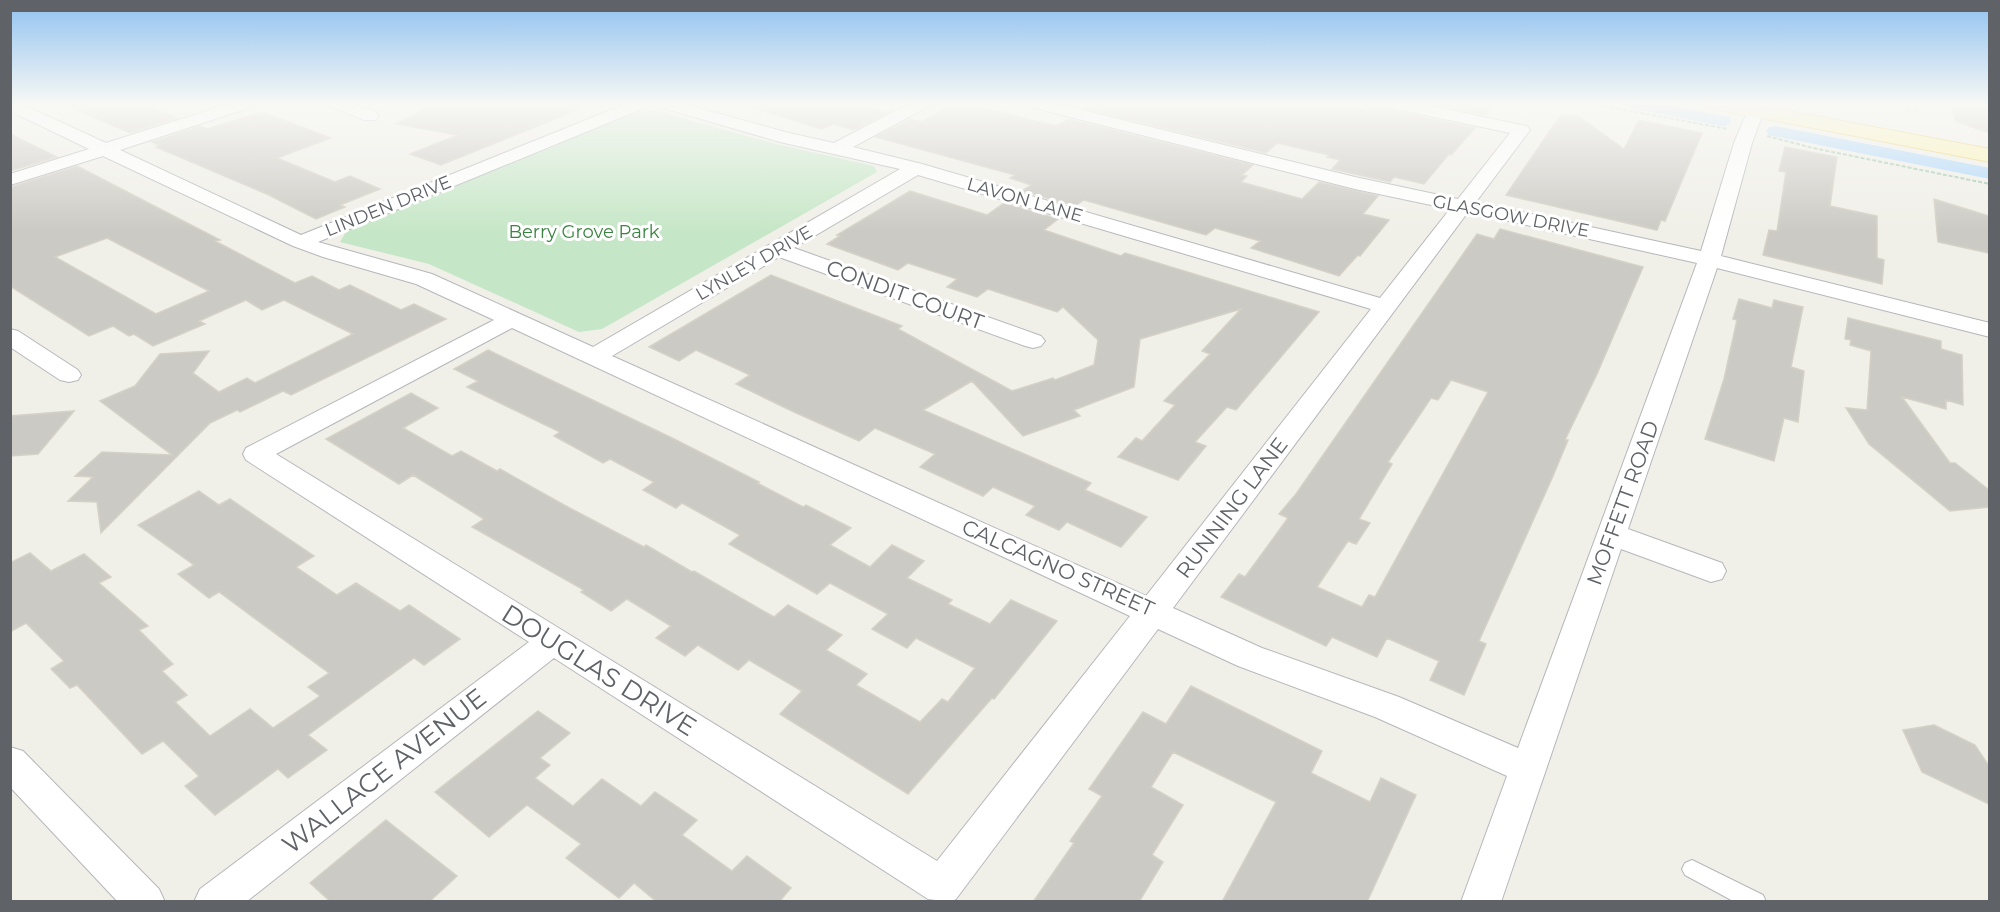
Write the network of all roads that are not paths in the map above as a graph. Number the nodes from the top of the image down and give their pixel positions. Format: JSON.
{"nodes":[{"id":1,"x":97,"y":146,"type":"edge"},
{"id":2,"x":115,"y":146,"type":"edge"},
{"id":3,"x":538,"y":146,"type":"edge"},
{"id":4,"x":825,"y":146,"type":"edge"},
{"id":5,"x":843,"y":146,"type":"edge"},
{"id":6,"x":1204,"y":146,"type":"edge"},
{"id":7,"x":1509,"y":146,"type":"edge"},
{"id":8,"x":1742,"y":146,"type":"edge"},
{"id":9,"x":1940,"y":146,"type":"edge"},
{"id":10,"x":838,"y":148,"type":"junction"},
{"id":11,"x":104,"y":149,"type":"junction"},
{"id":12,"x":1989,"y":156,"type":"edge"},
{"id":13,"x":916,"y":168,"type":"junction"},
{"id":14,"x":10,"y":180,"type":"edge"},
{"id":15,"x":1462,"y":206,"type":"junction"},
{"id":16,"x":300,"y":242,"type":"junction"},
{"id":17,"x":778,"y":249,"type":"junction"},
{"id":18,"x":1709,"y":260,"type":"junction"},
{"id":19,"x":1385,"y":306,"type":"junction"},
{"id":20,"x":512,"y":319,"type":"junction"},
{"id":21,"x":1989,"y":330,"type":"edge"},
{"id":22,"x":10,"y":336,"type":"edge"},
{"id":23,"x":1033,"y":341,"type":"dead end"},
{"id":24,"x":593,"y":357,"type":"junction"},
{"id":25,"x":69,"y":375,"type":"dead end"},
{"id":26,"x":1611,"y":534,"type":"junction"},
{"id":27,"x":1711,"y":571,"type":"dead end"},
{"id":28,"x":1153,"y":611,"type":"junction"},
{"id":29,"x":553,"y":641,"type":"junction"},
{"id":30,"x":10,"y":762,"type":"edge"},
{"id":31,"x":1528,"y":769,"type":"junction"},
{"id":32,"x":1692,"y":869,"type":"dead end"},
{"id":33,"x":942,"y":886,"type":"joint"},
{"id":34,"x":146,"y":902,"type":"edge"},
{"id":35,"x":214,"y":902,"type":"edge"},
{"id":36,"x":1480,"y":902,"type":"edge"},
{"id":37,"x":1756,"y":902,"type":"edge"}],
"edges":[{"from":1,"to":11,"type":"street"},
{"from":2,"to":11,"type":"street"},
{"from":3,"to":16,"type":"street","name":"LINDEN DRIVE"},
{"from":4,"to":10,"type":"street","name":"LAVON LANE"},
{"from":5,"to":10,"type":"street"},
{"from":6,"to":15,"type":"street","name":"GLASGOW DRIVE"},
{"from":7,"to":15,"type":"street","name":"RUNNING LANE"},
{"from":8,"to":18,"type":"street","name":"MOFFETT ROAD"},
{"from":9,"to":12,"type":"main road"},
{"from":10,"to":13,"type":"street","name":"LAVON LANE"},
{"from":11,"to":14,"type":"street"},
{"from":11,"to":16,"type":"street"},
{"from":13,"to":17,"type":"street","name":"LYNLEY DRIVE"},
{"from":13,"to":19,"type":"street","name":"LAVON LANE"},
{"from":15,"to":18,"type":"street","name":"GLASGOW DRIVE"},
{"from":15,"to":19,"type":"street","name":"RUNNING LANE"},
{"from":16,"to":20,"type":"street","name":"CALCAGNO STREET"},
{"from":17,"to":23,"type":"street","name":"CONDIT COURT"},
{"from":17,"to":24,"type":"street","name":"LYNLEY DRIVE"},
{"from":18,"to":21,"type":"street","name":"GLASGOW DRIVE"},
{"from":18,"to":26,"type":"street","name":"MOFFETT ROAD"},
{"from":19,"to":28,"type":"street","name":"RUNNING LANE"},
{"from":20,"to":24,"type":"street","name":"CALCAGNO STREET"},
{"from":20,"to":29,"type":"street","name":"DOUGLAS DRIVE"},
{"from":22,"to":25,"type":"street"},
{"from":24,"to":28,"type":"street","name":"CALCAGNO STREET"},
{"from":26,"to":27,"type":"street"},
{"from":26,"to":31,"type":"street","name":"MOFFETT ROAD"},
{"from":28,"to":31,"type":"street","name":"CALCAGNO STREET"},
{"from":28,"to":33,"type":"street","name":"RUNNING LANE"},
{"from":29,"to":33,"type":"street","name":"DOUGLAS DRIVE"},
{"from":29,"to":35,"type":"street","name":"WALLACE AVENUE"},
{"from":30,"to":34,"type":"street"},
{"from":31,"to":36,"type":"street","name":"MOFFETT ROAD"},
{"from":32,"to":37,"type":"lane"}]}
